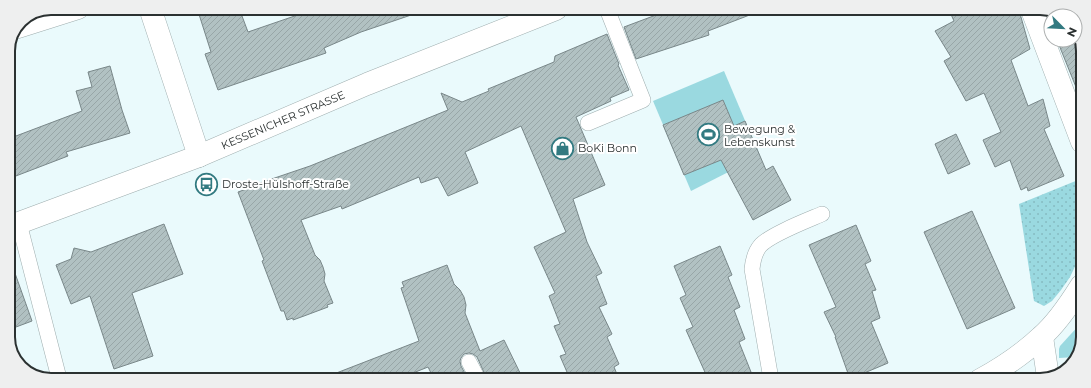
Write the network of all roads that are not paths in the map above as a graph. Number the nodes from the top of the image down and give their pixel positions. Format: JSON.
{"nodes":[{"id":1,"x":56,"y":15,"type":"edge"},
{"id":2,"x":152,"y":15,"type":"edge"},
{"id":3,"x":541,"y":15,"type":"edge"},
{"id":4,"x":609,"y":15,"type":"edge"},
{"id":5,"x":1034,"y":15,"type":"edge"},
{"id":6,"x":26,"y":25,"type":"edge"},
{"id":7,"x":588,"y":123,"type":"dead end"},
{"id":8,"x":1076,"y":126,"type":"edge"},
{"id":9,"x":199,"y":156,"type":"junction"},
{"id":10,"x":822,"y":214,"type":"dead end"},
{"id":11,"x":15,"y":225,"type":"edge"},
{"id":12,"x":15,"y":228,"type":"edge"},
{"id":13,"x":1076,"y":293,"type":"edge"},
{"id":14,"x":1042,"y":336,"type":"junction"},
{"id":15,"x":469,"y":362,"type":"dead end"},
{"id":16,"x":1047,"y":372,"type":"edge"},
{"id":17,"x":58,"y":373,"type":"edge"},
{"id":18,"x":475,"y":373,"type":"edge"},
{"id":19,"x":770,"y":373,"type":"edge"},
{"id":20,"x":992,"y":373,"type":"edge"}],
"edges":[{"from":1,"to":6,"type":"street"},
{"from":2,"to":9,"type":"street"},
{"from":3,"to":9,"type":"street","name":"KESSENICHER STRASSE"},
{"from":4,"to":7,"type":"lane"},
{"from":5,"to":8,"type":"street"},
{"from":9,"to":11,"type":"street","name":"KESSENICHER STRASSE"},
{"from":10,"to":19,"type":"lane"},
{"from":12,"to":17,"type":"lane"},
{"from":13,"to":14,"type":"street"},
{"from":14,"to":16,"type":"street"},
{"from":14,"to":20,"type":"street"},
{"from":15,"to":18,"type":"lane"}]}
